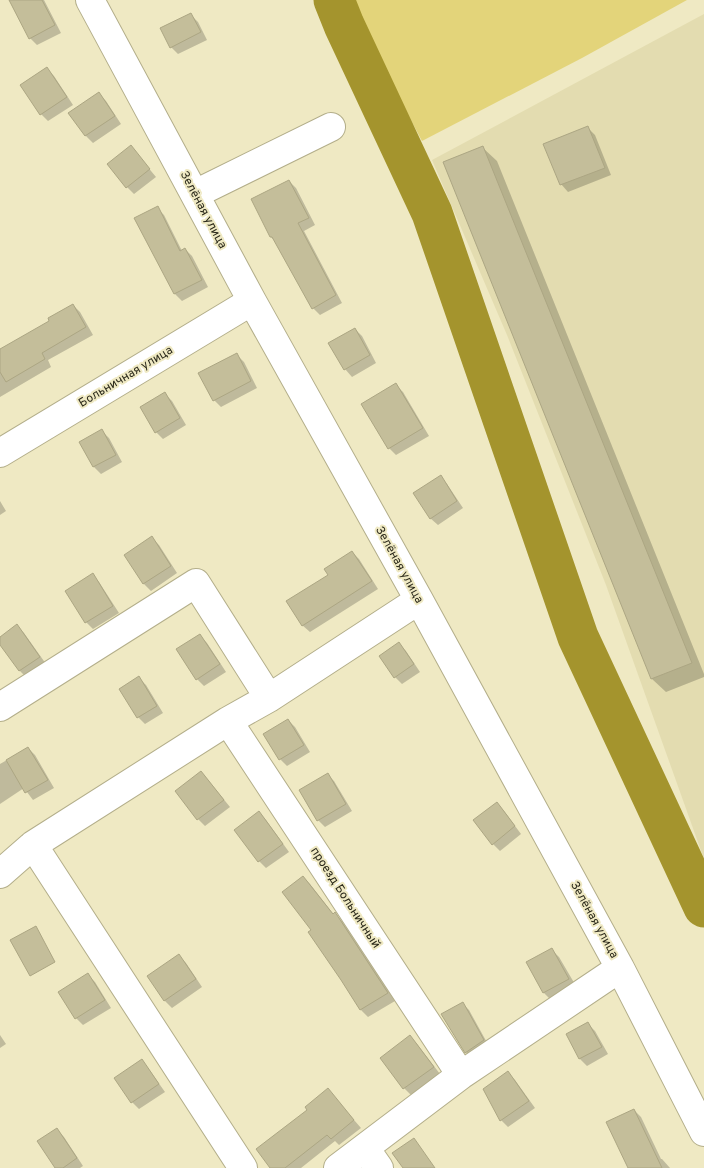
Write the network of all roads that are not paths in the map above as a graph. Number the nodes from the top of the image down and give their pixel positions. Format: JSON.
{"nodes":[{"id":1,"x":90,"y":0,"type":"edge"},
{"id":2,"x":331,"y":126,"type":"dead end"},
{"id":3,"x":195,"y":194,"type":"junction"},
{"id":4,"x":252,"y":301,"type":"junction"},
{"id":5,"x":0,"y":452,"type":"edge"},
{"id":6,"x":419,"y":600,"type":"junction"},
{"id":7,"x":269,"y":698,"type":"junction"},
{"id":8,"x":0,"y":707,"type":"edge"},
{"id":9,"x":228,"y":721,"type":"junction"},
{"id":10,"x":33,"y":845,"type":"junction"},
{"id":11,"x":0,"y":872,"type":"edge"},
{"id":12,"x":620,"y":968,"type":"junction"},
{"id":13,"x":461,"y":1075,"type":"junction"},
{"id":14,"x":704,"y":1132,"type":"edge"},
{"id":15,"x":372,"y":1158,"type":"edge"},
{"id":16,"x":243,"y":1168,"type":"edge"},
{"id":17,"x":338,"y":1168,"type":"edge"}],
"edges":[{"from":1,"to":3,"type":"street","name":"Зелёная улица"},
{"from":2,"to":3,"type":"street"},
{"from":3,"to":4,"type":"street","name":"Зелёная улица"},
{"from":4,"to":5,"type":"street","name":"Больничная улица"},
{"from":4,"to":6,"type":"street","name":"Зелёная улица"},
{"from":6,"to":7,"type":"street"},
{"from":6,"to":12,"type":"street","name":"Зелёная улица"},
{"from":7,"to":8,"type":"street"},
{"from":7,"to":9,"type":"street"},
{"from":9,"to":10,"type":"street"},
{"from":9,"to":13,"type":"street","name":"проезд Больничный"},
{"from":10,"to":11,"type":"street"},
{"from":10,"to":16,"type":"street"},
{"from":12,"to":13,"type":"street"},
{"from":12,"to":14,"type":"street","name":"Зелёная улица"},
{"from":13,"to":15,"type":"street"},
{"from":15,"to":17,"type":"street"}]}
